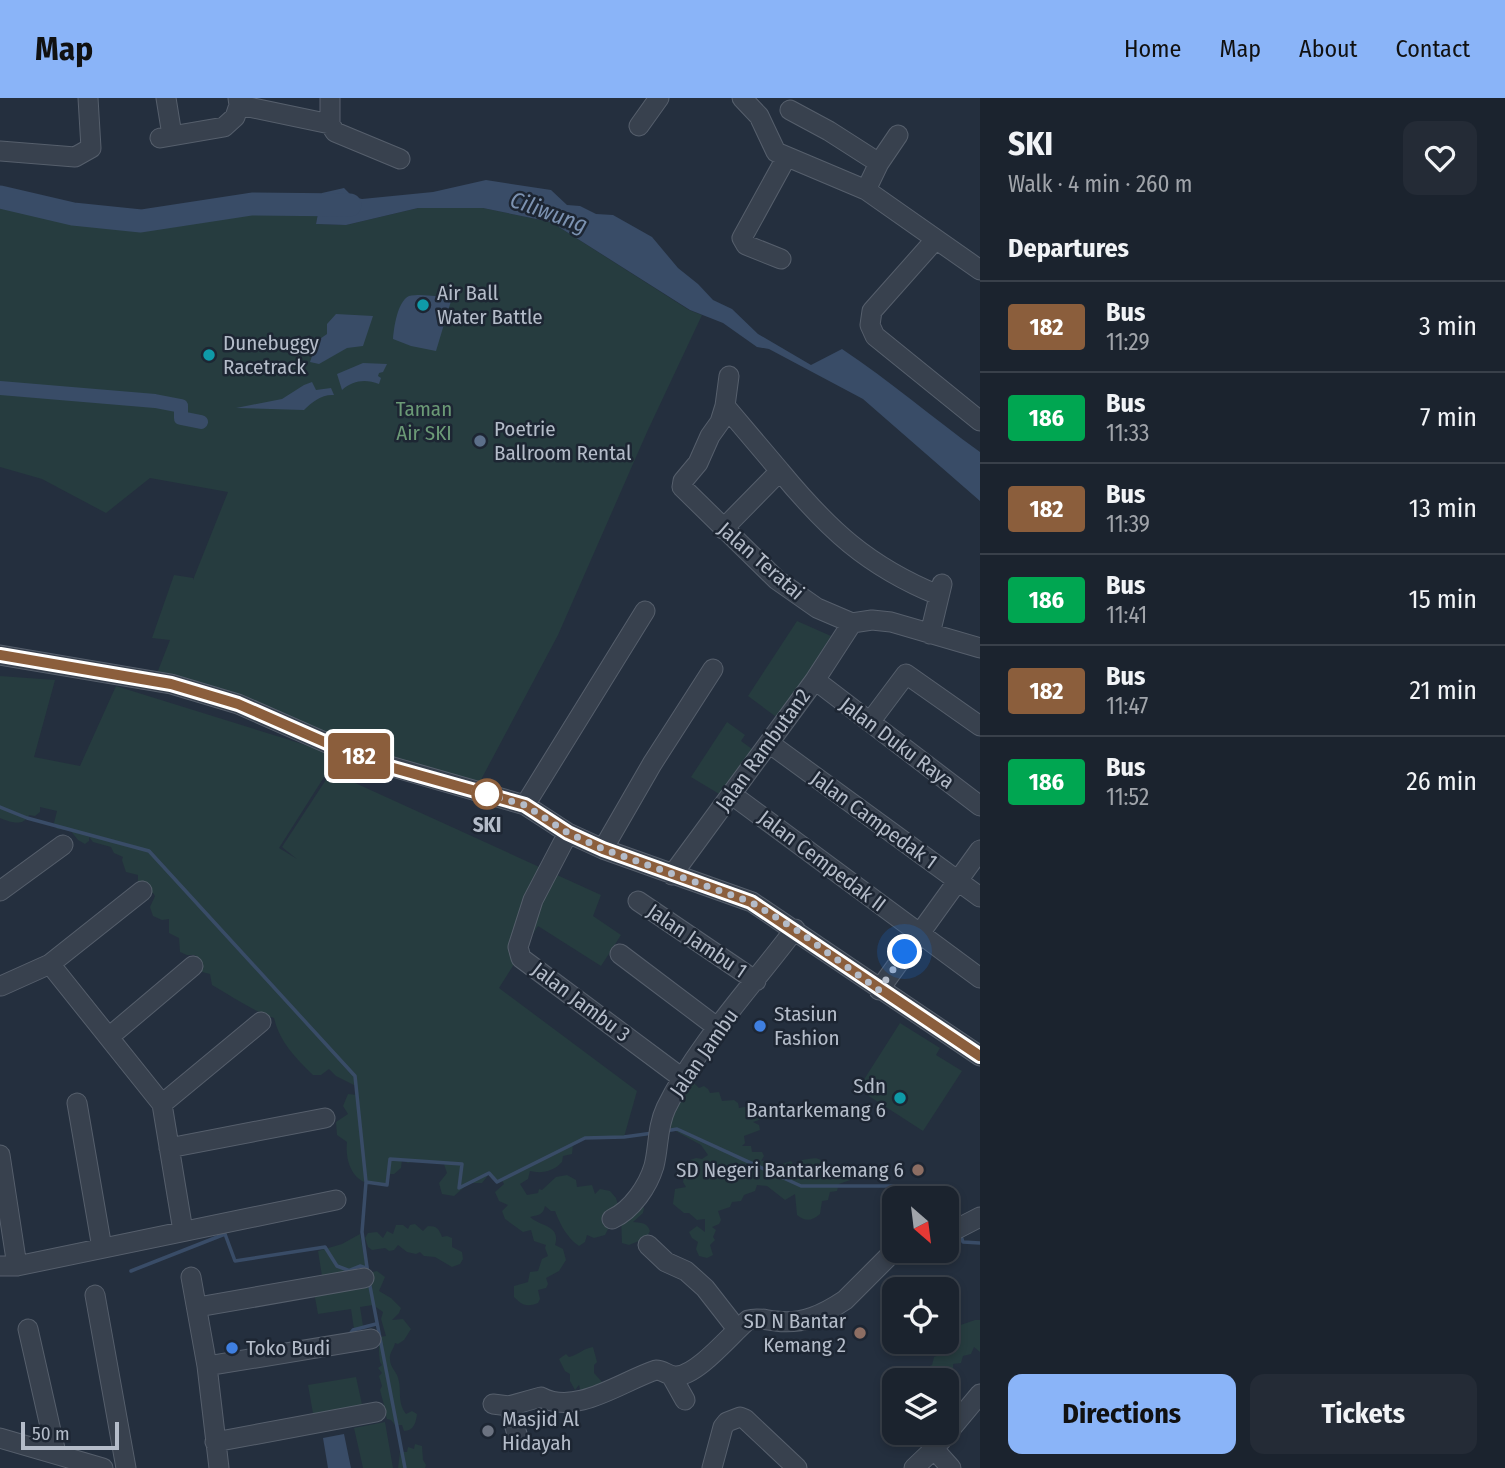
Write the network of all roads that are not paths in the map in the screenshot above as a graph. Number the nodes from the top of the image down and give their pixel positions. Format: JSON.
{"nodes":[{"id":1,"x":88,"y":98,"type":"edge"},
{"id":2,"x":166,"y":98,"type":"edge"},
{"id":3,"x":330,"y":98,"type":"edge"},
{"id":4,"x":659,"y":98,"type":"edge"},
{"id":5,"x":742,"y":98,"type":"edge"},
{"id":6,"x":238,"y":102,"type":"edge"},
{"id":7,"x":790,"y":110,"type":"dead end"},
{"id":8,"x":330,"y":124,"type":"junction"},
{"id":9,"x":639,"y":126,"type":"dead end"},
{"id":10,"x":898,"y":135,"type":"dead end"},
{"id":11,"x":0,"y":151,"type":"edge"},
{"id":12,"x":786,"y":158,"type":"junction"},
{"id":13,"x":400,"y":159,"type":"dead end"},
{"id":14,"x":880,"y":163,"type":"junction"},
{"id":15,"x":866,"y":190,"type":"junction"},
{"id":16,"x":935,"y":240,"type":"junction"},
{"id":17,"x":781,"y":259,"type":"dead end"},
{"id":18,"x":980,"y":270,"type":"edge"},
{"id":19,"x":729,"y":376,"type":"dead end"},
{"id":20,"x":725,"y":406,"type":"junction"},
{"id":21,"x":980,"y":421,"type":"edge"},
{"id":22,"x":780,"y":471,"type":"junction"},
{"id":23,"x":723,"y":529,"type":"junction"},
{"id":24,"x":645,"y":611,"type":"dead end"},
{"id":25,"x":852,"y":623,"type":"junction"},
{"id":26,"x":930,"y":634,"type":"junction"},
{"id":27,"x":980,"y":649,"type":"edge"},
{"id":28,"x":0,"y":655,"type":"edge"},
{"id":29,"x":713,"y":669,"type":"dead end"},
{"id":30,"x":815,"y":680,"type":"junction"},
{"id":31,"x":870,"y":722,"type":"junction"},
{"id":32,"x":980,"y":726,"type":"edge"},
{"id":33,"x":769,"y":743,"type":"junction"},
{"id":34,"x":731,"y":794,"type":"junction"},
{"id":35,"x":525,"y":805,"type":"junction"},
{"id":36,"x":980,"y":806,"type":"edge"},
{"id":37,"x":568,"y":833,"type":"junction"},
{"id":38,"x":63,"y":845,"type":"dead end"},
{"id":39,"x":603,"y":849,"type":"junction"},
{"id":40,"x":980,"y":850,"type":"edge"},
{"id":41,"x":672,"y":875,"type":"junction"},
{"id":42,"x":957,"y":880,"type":"junction"},
{"id":43,"x":0,"y":891,"type":"edge"},
{"id":44,"x":142,"y":891,"type":"dead end"},
{"id":45,"x":980,"y":897,"type":"edge"},
{"id":46,"x":638,"y":901,"type":"dead end"},
{"id":47,"x":795,"y":929,"type":"junction"},
{"id":48,"x":919,"y":933,"type":"junction"},
{"id":49,"x":620,"y":954,"type":"dead end"},
{"id":50,"x":50,"y":964,"type":"junction"},
{"id":51,"x":193,"y":966,"type":"dead end"},
{"id":52,"x":980,"y":978,"type":"edge"},
{"id":53,"x":756,"y":981,"type":"junction"},
{"id":54,"x":0,"y":985,"type":"edge"},
{"id":55,"x":879,"y":990,"type":"junction"},
{"id":56,"x":261,"y":1022,"type":"dead end"},
{"id":57,"x":718,"y":1028,"type":"junction"},
{"id":58,"x":109,"y":1037,"type":"junction"},
{"id":59,"x":980,"y":1056,"type":"edge"},
{"id":60,"x":682,"y":1078,"type":"junction"},
{"id":61,"x":77,"y":1103,"type":"dead end"},
{"id":62,"x":162,"y":1104,"type":"junction"},
{"id":63,"x":325,"y":1118,"type":"dead end"},
{"id":64,"x":169,"y":1148,"type":"junction"},
{"id":65,"x":1,"y":1167,"type":"edge"},
{"id":66,"x":336,"y":1200,"type":"dead end"},
{"id":67,"x":980,"y":1217,"type":"edge"},
{"id":68,"x":612,"y":1219,"type":"dead end"},
{"id":69,"x":959,"y":1228,"type":"edge"},
{"id":70,"x":183,"y":1231,"type":"junction"},
{"id":71,"x":648,"y":1245,"type":"dead end"},
{"id":72,"x":102,"y":1248,"type":"junction"},
{"id":73,"x":882,"y":1263,"type":"edge"},
{"id":74,"x":9,"y":1266,"type":"edge"},
{"id":75,"x":191,"y":1277,"type":"dead end"},
{"id":76,"x":364,"y":1278,"type":"dead end"},
{"id":77,"x":94,"y":1295,"type":"dead end"},
{"id":78,"x":198,"y":1307,"type":"junction"},
{"id":79,"x":28,"y":1329,"type":"dead end"},
{"id":80,"x":737,"y":1329,"type":"junction"},
{"id":81,"x":371,"y":1339,"type":"dead end"},
{"id":82,"x":208,"y":1366,"type":"junction"},
{"id":83,"x":671,"y":1375,"type":"junction"},
{"id":84,"x":980,"y":1394,"type":"edge"},
{"id":85,"x":685,"y":1400,"type":"dead end"},
{"id":86,"x":376,"y":1412,"type":"dead end"},
{"id":87,"x":0,"y":1438,"type":"edge"},
{"id":88,"x":519,"y":1441,"type":"dead end"},
{"id":89,"x":215,"y":1442,"type":"junction"},
{"id":90,"x":934,"y":1449,"type":"junction"},
{"id":91,"x":56,"y":1453,"type":"junction"},
{"id":92,"x":103,"y":1468,"type":"edge"},
{"id":93,"x":127,"y":1468,"type":"edge"},
{"id":94,"x":219,"y":1468,"type":"edge"},
{"id":95,"x":712,"y":1468,"type":"edge"},
{"id":96,"x":797,"y":1468,"type":"edge"},
{"id":97,"x":914,"y":1468,"type":"edge"},
{"id":98,"x":951,"y":1468,"type":"edge"}],
"edges":[{"from":1,"to":11,"type":"street"},
{"from":2,"to":6,"type":"street"},
{"from":3,"to":8,"type":"street"},
{"from":4,"to":9,"type":"street"},
{"from":5,"to":12,"type":"street"},
{"from":6,"to":8,"type":"street"},
{"from":7,"to":14,"type":"street"},
{"from":8,"to":13,"type":"street"},
{"from":10,"to":14,"type":"street"},
{"from":12,"to":15,"type":"street"},
{"from":12,"to":17,"type":"street"},
{"from":14,"to":15,"type":"street"},
{"from":15,"to":16,"type":"street"},
{"from":16,"to":18,"type":"street"},
{"from":16,"to":21,"type":"street"},
{"from":19,"to":20,"type":"street"},
{"from":20,"to":22,"type":"street"},
{"from":20,"to":23,"type":"street","name":"Jalan Teratai"},
{"from":22,"to":23,"type":"street"},
{"from":22,"to":26,"type":"street"},
{"from":23,"to":25,"type":"street","name":"Jalan Teratai"},
{"from":24,"to":35,"type":"street"},
{"from":25,"to":26,"type":"street","name":"Jalan Teratai"},
{"from":25,"to":30,"type":"street","name":"Jalan Rambutan2"},
{"from":26,"to":27,"type":"street","name":"Jalan Teratai"},
{"from":28,"to":35,"type":"street"},
{"from":29,"to":39,"type":"street"},
{"from":30,"to":31,"type":"street","name":"Jalan Duku Raya"},
{"from":30,"to":33,"type":"street","name":"Jalan Rambutan2"},
{"from":31,"to":32,"type":"street"},
{"from":31,"to":36,"type":"street","name":"Jalan Duku Raya"},
{"from":33,"to":34,"type":"street","name":"Jalan Rambutan2"},
{"from":33,"to":42,"type":"street","name":"Jalan Campedak 1"},
{"from":34,"to":41,"type":"street","name":"Jalan Rambutan2"},
{"from":34,"to":48,"type":"street","name":"Jalan Cempedak II"},
{"from":35,"to":37,"type":"street"},
{"from":37,"to":39,"type":"street"},
{"from":37,"to":60,"type":"street","name":"Jalan Jambu 3"},
{"from":38,"to":43,"type":"street"},
{"from":39,"to":41,"type":"street"},
{"from":40,"to":42,"type":"street"},
{"from":41,"to":47,"type":"street"},
{"from":42,"to":45,"type":"street","name":"Jalan Campedak 1"},
{"from":42,"to":48,"type":"street"},
{"from":44,"to":50,"type":"street"},
{"from":46,"to":53,"type":"street","name":"Jalan Jambu 1"},
{"from":47,"to":53,"type":"street","name":"Jalan Jambu"},
{"from":47,"to":55,"type":"street"},
{"from":48,"to":52,"type":"street","name":"Jalan Cempedak II"},
{"from":48,"to":55,"type":"street"},
{"from":49,"to":57,"type":"street"},
{"from":50,"to":54,"type":"street"},
{"from":50,"to":58,"type":"street"},
{"from":51,"to":58,"type":"street"},
{"from":53,"to":57,"type":"street","name":"Jalan Jambu"},
{"from":55,"to":59,"type":"street"},
{"from":56,"to":62,"type":"street"},
{"from":57,"to":60,"type":"street","name":"Jalan Jambu"},
{"from":58,"to":62,"type":"street"},
{"from":60,"to":68,"type":"street","name":"Jalan Jambu"},
{"from":61,"to":72,"type":"street"},
{"from":62,"to":64,"type":"street"},
{"from":63,"to":64,"type":"street"},
{"from":64,"to":70,"type":"street"},
{"from":65,"to":74,"type":"street"},
{"from":66,"to":70,"type":"street"},
{"from":67,"to":69,"type":"street"},
{"from":70,"to":72,"type":"street"},
{"from":71,"to":80,"type":"street"},
{"from":72,"to":74,"type":"street"},
{"from":73,"to":80,"type":"street"},
{"from":75,"to":78,"type":"street"},
{"from":76,"to":78,"type":"street"},
{"from":77,"to":93,"type":"street"},
{"from":78,"to":82,"type":"street"},
{"from":79,"to":91,"type":"street"},
{"from":80,"to":83,"type":"street"},
{"from":81,"to":82,"type":"street"},
{"from":82,"to":89,"type":"street"},
{"from":83,"to":85,"type":"street"},
{"from":83,"to":88,"type":"street"},
{"from":84,"to":90,"type":"street"},
{"from":86,"to":89,"type":"street"},
{"from":87,"to":91,"type":"street"},
{"from":89,"to":94,"type":"street"},
{"from":90,"to":97,"type":"street"},
{"from":90,"to":98,"type":"street"},
{"from":91,"to":92,"type":"street"},
{"from":95,"to":96,"type":"street"}]}
